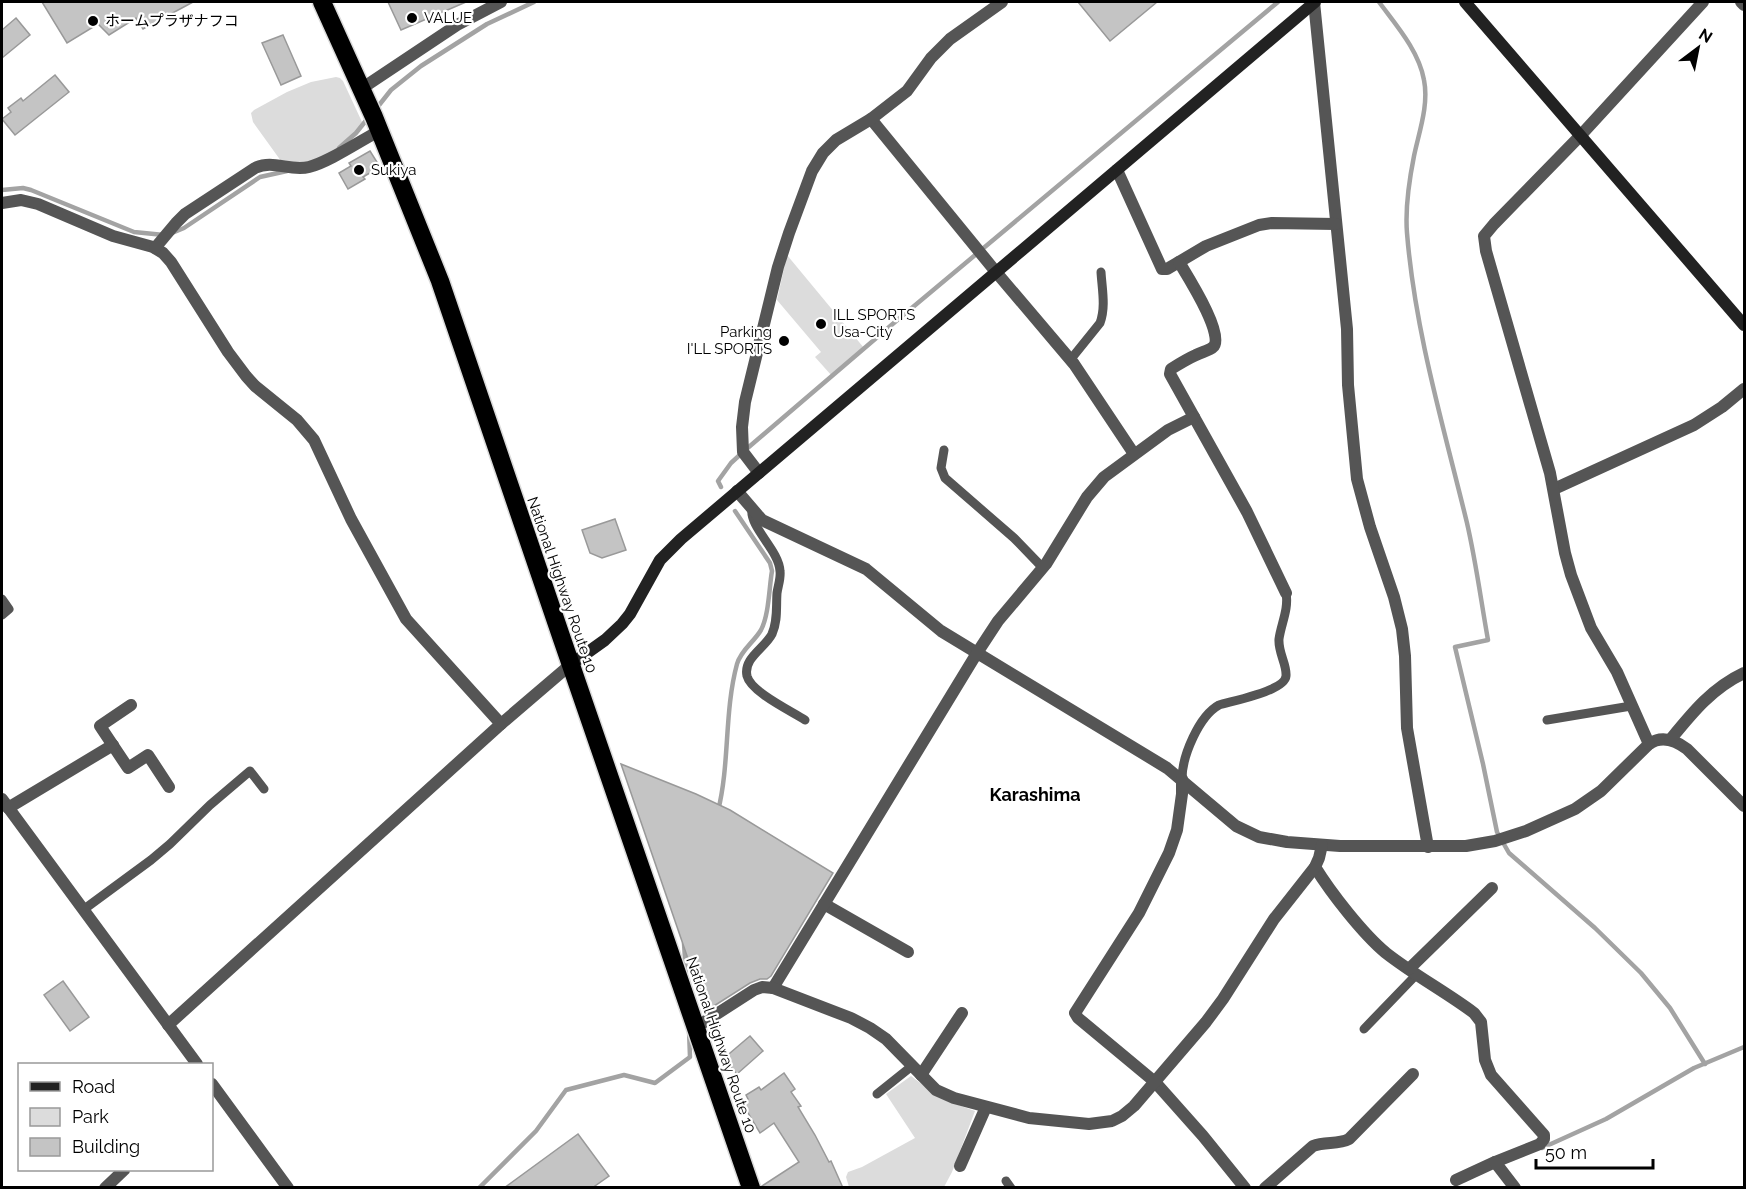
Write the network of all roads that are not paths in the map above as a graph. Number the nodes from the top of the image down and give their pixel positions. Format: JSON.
{"nodes":[{"id":1,"x":322,"y":2,"type":"edge"},
{"id":2,"x":501,"y":2,"type":"edge"},
{"id":3,"x":1002,"y":2,"type":"edge"},
{"id":4,"x":1315,"y":2,"type":"edge"},
{"id":5,"x":1465,"y":2,"type":"edge"},
{"id":6,"x":1702,"y":2,"type":"edge"},
{"id":7,"x":1741,"y":2,"type":"edge"},
{"id":8,"x":1744,"y":5,"type":"edge"},
{"id":9,"x":370,"y":110,"type":"junction"},
{"id":10,"x":871,"y":119,"type":"junction"},
{"id":11,"x":1581,"y":135,"type":"junction"},
{"id":12,"x":1117,"y":170,"type":"junction"},
{"id":13,"x":2,"y":203,"type":"edge"},
{"id":14,"x":1336,"y":224,"type":"junction"},
{"id":15,"x":155,"y":248,"type":"junction"},
{"id":16,"x":1179,"y":262,"type":"junction"},
{"id":17,"x":996,"y":272,"type":"junction"},
{"id":18,"x":1101,"y":272,"type":"dead end"},
{"id":19,"x":1744,"y":325,"type":"edge"},
{"id":20,"x":1071,"y":359,"type":"junction"},
{"id":21,"x":1744,"y":389,"type":"edge"},
{"id":22,"x":1194,"y":417,"type":"junction"},
{"id":23,"x":944,"y":450,"type":"dead end"},
{"id":24,"x":1134,"y":454,"type":"junction"},
{"id":25,"x":759,"y":473,"type":"junction"},
{"id":26,"x":1554,"y":489,"type":"junction"},
{"id":27,"x":737,"y":491,"type":"junction"},
{"id":28,"x":752,"y":509,"type":"junction"},
{"id":29,"x":1043,"y":568,"type":"junction"},
{"id":30,"x":1287,"y":593,"type":"joint"},
{"id":31,"x":2,"y":599,"type":"edge"},
{"id":32,"x":2,"y":615,"type":"edge"},
{"id":33,"x":977,"y":653,"type":"junction"},
{"id":34,"x":570,"y":665,"type":"junction"},
{"id":35,"x":1744,"y":673,"type":"edge"},
{"id":36,"x":130,"y":705,"type":"dead end"},
{"id":37,"x":1631,"y":706,"type":"junction"},
{"id":38,"x":805,"y":720,"type":"dead end"},
{"id":39,"x":1547,"y":720,"type":"dead end"},
{"id":40,"x":501,"y":724,"type":"junction"},
{"id":41,"x":1670,"y":740,"type":"junction"},
{"id":42,"x":1649,"y":744,"type":"junction"},
{"id":43,"x":113,"y":745,"type":"junction"},
{"id":44,"x":1182,"y":779,"type":"junction"},
{"id":45,"x":169,"y":787,"type":"dead end"},
{"id":46,"x":264,"y":789,"type":"dead end"},
{"id":47,"x":5,"y":804,"type":"edge"},
{"id":48,"x":1744,"y":806,"type":"edge"},
{"id":49,"x":1322,"y":845,"type":"junction"},
{"id":50,"x":1428,"y":847,"type":"junction"},
{"id":51,"x":1316,"y":867,"type":"junction"},
{"id":52,"x":1492,"y":888,"type":"dead end"},
{"id":53,"x":824,"y":903,"type":"junction"},
{"id":54,"x":83,"y":910,"type":"junction"},
{"id":55,"x":908,"y":952,"type":"dead end"},
{"id":56,"x":1413,"y":971,"type":"junction"},
{"id":57,"x":773,"y":988,"type":"junction"},
{"id":58,"x":962,"y":1013,"type":"dead end"},
{"id":59,"x":168,"y":1025,"type":"junction"},
{"id":60,"x":696,"y":1029,"type":"junction"},
{"id":61,"x":1364,"y":1029,"type":"dead end"},
{"id":62,"x":196,"y":1063,"type":"edge"},
{"id":63,"x":916,"y":1071,"type":"junction"},
{"id":64,"x":1413,"y":1074,"type":"dead end"},
{"id":65,"x":1155,"y":1082,"type":"junction"},
{"id":66,"x":213,"y":1085,"type":"edge"},
{"id":67,"x":877,"y":1094,"type":"dead end"},
{"id":68,"x":986,"y":1107,"type":"junction"},
{"id":69,"x":1495,"y":1162,"type":"junction"},
{"id":70,"x":960,"y":1166,"type":"dead end"},
{"id":71,"x":123,"y":1171,"type":"edge"},
{"id":72,"x":1456,"y":1180,"type":"dead end"},
{"id":73,"x":105,"y":1188,"type":"edge"},
{"id":74,"x":288,"y":1188,"type":"edge"},
{"id":75,"x":751,"y":1188,"type":"edge"},
{"id":76,"x":1245,"y":1188,"type":"edge"},
{"id":77,"x":1265,"y":1188,"type":"edge"},
{"id":78,"x":1515,"y":1188,"type":"edge"}],
"edges":[{"from":1,"to":9,"type":"highway","name":"National Highway Route 10"},
{"from":2,"to":9,"type":"street"},
{"from":3,"to":10,"type":"street"},
{"from":4,"to":12,"type":"street"},
{"from":4,"to":14,"type":"street"},
{"from":5,"to":11,"type":"street"},
{"from":6,"to":11,"type":"street"},
{"from":7,"to":8,"type":"street"},
{"from":9,"to":15,"type":"street"},
{"from":9,"to":34,"type":"highway","name":"National Highway Route 10"},
{"from":10,"to":17,"type":"street"},
{"from":10,"to":25,"type":"street"},
{"from":11,"to":19,"type":"street"},
{"from":11,"to":26,"type":"street"},
{"from":12,"to":16,"type":"street"},
{"from":12,"to":17,"type":"street"},
{"from":13,"to":15,"type":"street"},
{"from":14,"to":16,"type":"street"},
{"from":14,"to":50,"type":"street"},
{"from":15,"to":40,"type":"street"},
{"from":16,"to":22,"type":"street"},
{"from":17,"to":20,"type":"street"},
{"from":17,"to":25,"type":"street"},
{"from":18,"to":20,"type":"lane"},
{"from":20,"to":24,"type":"street"},
{"from":21,"to":26,"type":"street"},
{"from":22,"to":24,"type":"street"},
{"from":22,"to":30,"type":"street"},
{"from":23,"to":29,"type":"lane"},
{"from":24,"to":29,"type":"street"},
{"from":25,"to":27,"type":"street"},
{"from":26,"to":37,"type":"street"},
{"from":27,"to":28,"type":"street"},
{"from":27,"to":34,"type":"street"},
{"from":28,"to":33,"type":"street"},
{"from":28,"to":38,"type":"lane"},
{"from":29,"to":33,"type":"street"},
{"from":30,"to":44,"type":"lane"},
{"from":31,"to":32,"type":"lane"},
{"from":33,"to":44,"type":"street"},
{"from":33,"to":53,"type":"street"},
{"from":34,"to":40,"type":"street"},
{"from":34,"to":60,"type":"highway","name":"National Highway Route 10"},
{"from":35,"to":41,"type":"street"},
{"from":36,"to":43,"type":"street"},
{"from":37,"to":39,"type":"lane"},
{"from":37,"to":42,"type":"street"},
{"from":40,"to":59,"type":"street"},
{"from":41,"to":42,"type":"street"},
{"from":41,"to":48,"type":"street"},
{"from":42,"to":50,"type":"street"},
{"from":43,"to":45,"type":"street"},
{"from":43,"to":47,"type":"street"},
{"from":44,"to":49,"type":"street"},
{"from":44,"to":65,"type":"street"},
{"from":46,"to":54,"type":"lane"},
{"from":47,"to":54,"type":"street"},
{"from":49,"to":50,"type":"street"},
{"from":49,"to":51,"type":"street"},
{"from":51,"to":56,"type":"street"},
{"from":51,"to":65,"type":"street"},
{"from":52,"to":56,"type":"street"},
{"from":53,"to":55,"type":"street"},
{"from":53,"to":57,"type":"street"},
{"from":54,"to":59,"type":"street"},
{"from":56,"to":61,"type":"lane"},
{"from":56,"to":69,"type":"street"},
{"from":57,"to":60,"type":"street"},
{"from":57,"to":63,"type":"street"},
{"from":58,"to":63,"type":"street"},
{"from":59,"to":62,"type":"street"},
{"from":60,"to":75,"type":"highway","name":"National Highway Route 10"},
{"from":63,"to":67,"type":"lane"},
{"from":63,"to":68,"type":"street"},
{"from":64,"to":77,"type":"street"},
{"from":65,"to":68,"type":"street"},
{"from":65,"to":76,"type":"street"},
{"from":66,"to":74,"type":"street"},
{"from":68,"to":70,"type":"street"},
{"from":69,"to":72,"type":"street"},
{"from":69,"to":78,"type":"street"},
{"from":71,"to":73,"type":"street"}]}
